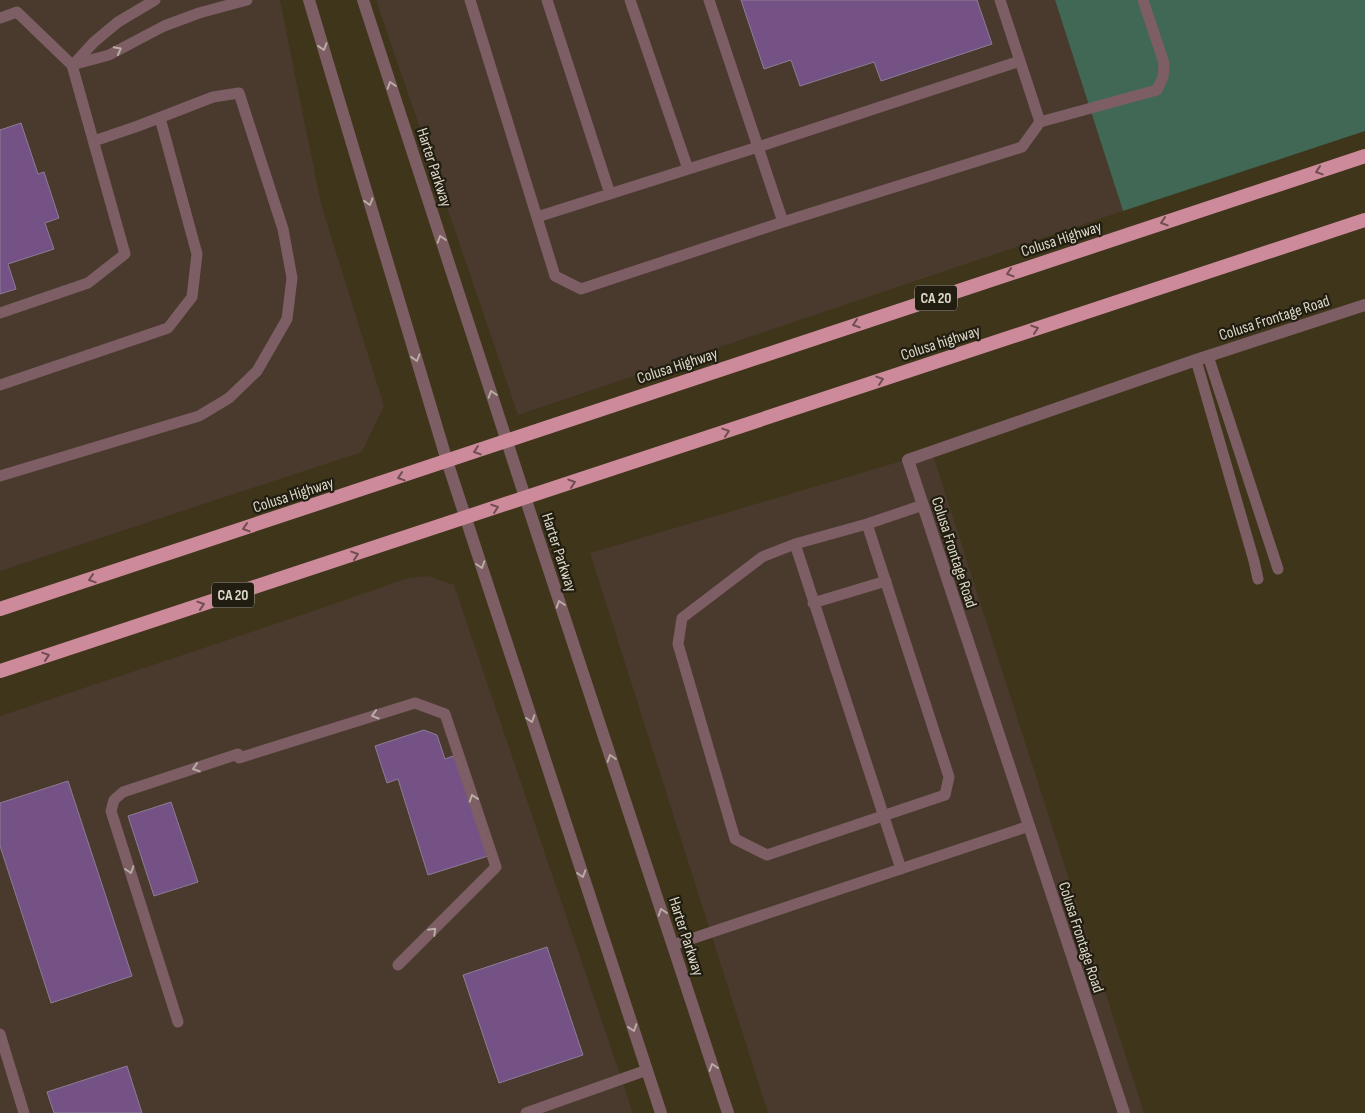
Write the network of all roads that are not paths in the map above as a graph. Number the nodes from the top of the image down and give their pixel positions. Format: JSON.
{"nodes":[{"id":1,"x":156,"y":0,"type":"edge"},
{"id":2,"x":247,"y":0,"type":"edge"},
{"id":3,"x":309,"y":0,"type":"edge"},
{"id":4,"x":363,"y":0,"type":"edge"},
{"id":5,"x":470,"y":0,"type":"edge"},
{"id":6,"x":547,"y":0,"type":"edge"},
{"id":7,"x":630,"y":0,"type":"edge"},
{"id":8,"x":709,"y":0,"type":"edge"},
{"id":9,"x":1000,"y":0,"type":"edge"},
{"id":10,"x":1143,"y":0,"type":"edge"},
{"id":11,"x":0,"y":18,"type":"edge"},
{"id":12,"x":1020,"y":61,"type":"junction"},
{"id":13,"x":72,"y":65,"type":"junction"},
{"id":14,"x":160,"y":118,"type":"junction"},
{"id":15,"x":1040,"y":122,"type":"junction"},
{"id":16,"x":94,"y":141,"type":"junction"},
{"id":17,"x":758,"y":147,"type":"junction"},
{"id":18,"x":1365,"y":156,"type":"edge"},
{"id":19,"x":688,"y":169,"type":"junction"},
{"id":20,"x":610,"y":194,"type":"junction"},
{"id":21,"x":537,"y":217,"type":"junction"},
{"id":22,"x":1365,"y":220,"type":"edge"},
{"id":23,"x":783,"y":222,"type":"junction"},
{"id":24,"x":1365,"y":305,"type":"edge"},
{"id":25,"x":0,"y":313,"type":"edge"},
{"id":26,"x":1202,"y":358,"type":"junction"},
{"id":27,"x":0,"y":385,"type":"edge"},
{"id":28,"x":507,"y":440,"type":"junction"},
{"id":29,"x":447,"y":461,"type":"junction"},
{"id":30,"x":0,"y":476,"type":"edge"},
{"id":31,"x":526,"y":498,"type":"junction"},
{"id":32,"x":923,"y":505,"type":"junction"},
{"id":33,"x":465,"y":519,"type":"junction"},
{"id":34,"x":866,"y":524,"type":"junction"},
{"id":35,"x":795,"y":544,"type":"junction"},
{"id":36,"x":1278,"y":569,"type":"dead end"},
{"id":37,"x":1258,"y":579,"type":"dead end"},
{"id":38,"x":886,"y":581,"type":"junction"},
{"id":39,"x":813,"y":603,"type":"junction"},
{"id":40,"x":0,"y":609,"type":"edge"},
{"id":41,"x":0,"y":671,"type":"edge"},
{"id":42,"x":884,"y":815,"type":"junction"},
{"id":43,"x":1029,"y":826,"type":"junction"},
{"id":44,"x":901,"y":869,"type":"junction"},
{"id":45,"x":673,"y":946,"type":"junction"},
{"id":46,"x":398,"y":965,"type":"dead end"},
{"id":47,"x":178,"y":1022,"type":"dead end"},
{"id":48,"x":0,"y":1034,"type":"edge"},
{"id":49,"x":647,"y":1070,"type":"junction"},
{"id":50,"x":24,"y":1113,"type":"edge"},
{"id":51,"x":526,"y":1113,"type":"edge"},
{"id":52,"x":661,"y":1113,"type":"edge"},
{"id":53,"x":728,"y":1113,"type":"edge"},
{"id":54,"x":1124,"y":1113,"type":"edge"}],
"edges":[{"from":1,"to":13,"type":"lane"},
{"from":13,"to":2,"type":"lane","one_way":true},
{"from":3,"to":29,"type":"street","one_way":true},
{"from":28,"to":4,"type":"street","name":"Harter Parkway","one_way":true},
{"from":5,"to":21,"type":"lane"},
{"from":6,"to":20,"type":"lane"},
{"from":7,"to":19,"type":"lane"},
{"from":8,"to":17,"type":"lane"},
{"from":9,"to":12,"type":"lane"},
{"from":10,"to":15,"type":"lane"},
{"from":11,"to":13,"type":"lane"},
{"from":12,"to":15,"type":"lane"},
{"from":12,"to":17,"type":"lane"},
{"from":13,"to":16,"type":"lane"},
{"from":14,"to":16,"type":"lane"},
{"from":14,"to":27,"type":"lane"},
{"from":14,"to":30,"type":"lane"},
{"from":15,"to":23,"type":"lane"},
{"from":16,"to":25,"type":"lane"},
{"from":17,"to":19,"type":"lane"},
{"from":17,"to":23,"type":"lane"},
{"from":18,"to":28,"type":"highway","name":"Colusa Highway","number":"CA 20","one_way":true},
{"from":19,"to":20,"type":"lane"},
{"from":20,"to":21,"type":"lane"},
{"from":21,"to":23,"type":"lane"},
{"from":31,"to":22,"type":"highway","name":"Colusa highway","number":"CA 20","one_way":true},
{"from":24,"to":26,"type":"street","name":"Colusa Frontage Road"},
{"from":26,"to":32,"type":"street","name":"Colusa Frontage Road"},
{"from":26,"to":36,"type":"lane"},
{"from":26,"to":37,"type":"lane"},
{"from":28,"to":29,"type":"highway","name":"Colusa Highway","number":"CA 20","one_way":true},
{"from":28,"to":31,"type":"street","name":"Harter Parkway"},
{"from":29,"to":33,"type":"street"},
{"from":29,"to":40,"type":"highway","name":"Colusa Highway","number":"CA 20","one_way":true},
{"from":33,"to":31,"type":"highway","number":"CA 20","one_way":true},
{"from":45,"to":31,"type":"street","name":"Harter Parkway","one_way":true},
{"from":32,"to":34,"type":"lane"},
{"from":32,"to":43,"type":"street","name":"Colusa Frontage Road"},
{"from":41,"to":33,"type":"highway","number":"CA 20","one_way":true},
{"from":33,"to":49,"type":"street","one_way":true},
{"from":34,"to":35,"type":"lane"},
{"from":34,"to":38,"type":"lane"},
{"from":35,"to":39,"type":"lane"},
{"from":35,"to":42,"type":"lane"},
{"from":38,"to":39,"type":"lane"},
{"from":38,"to":42,"type":"lane"},
{"from":39,"to":42,"type":"lane"},
{"from":42,"to":44,"type":"lane"},
{"from":43,"to":44,"type":"lane"},
{"from":43,"to":54,"type":"street","name":"Colusa Frontage Road"},
{"from":44,"to":45,"type":"lane"},
{"from":53,"to":45,"type":"street","name":"Harter Parkway","one_way":true},
{"from":46,"to":47,"type":"lane","one_way":true},
{"from":48,"to":50,"type":"lane"},
{"from":49,"to":51,"type":"lane"},
{"from":49,"to":52,"type":"street"}]}
